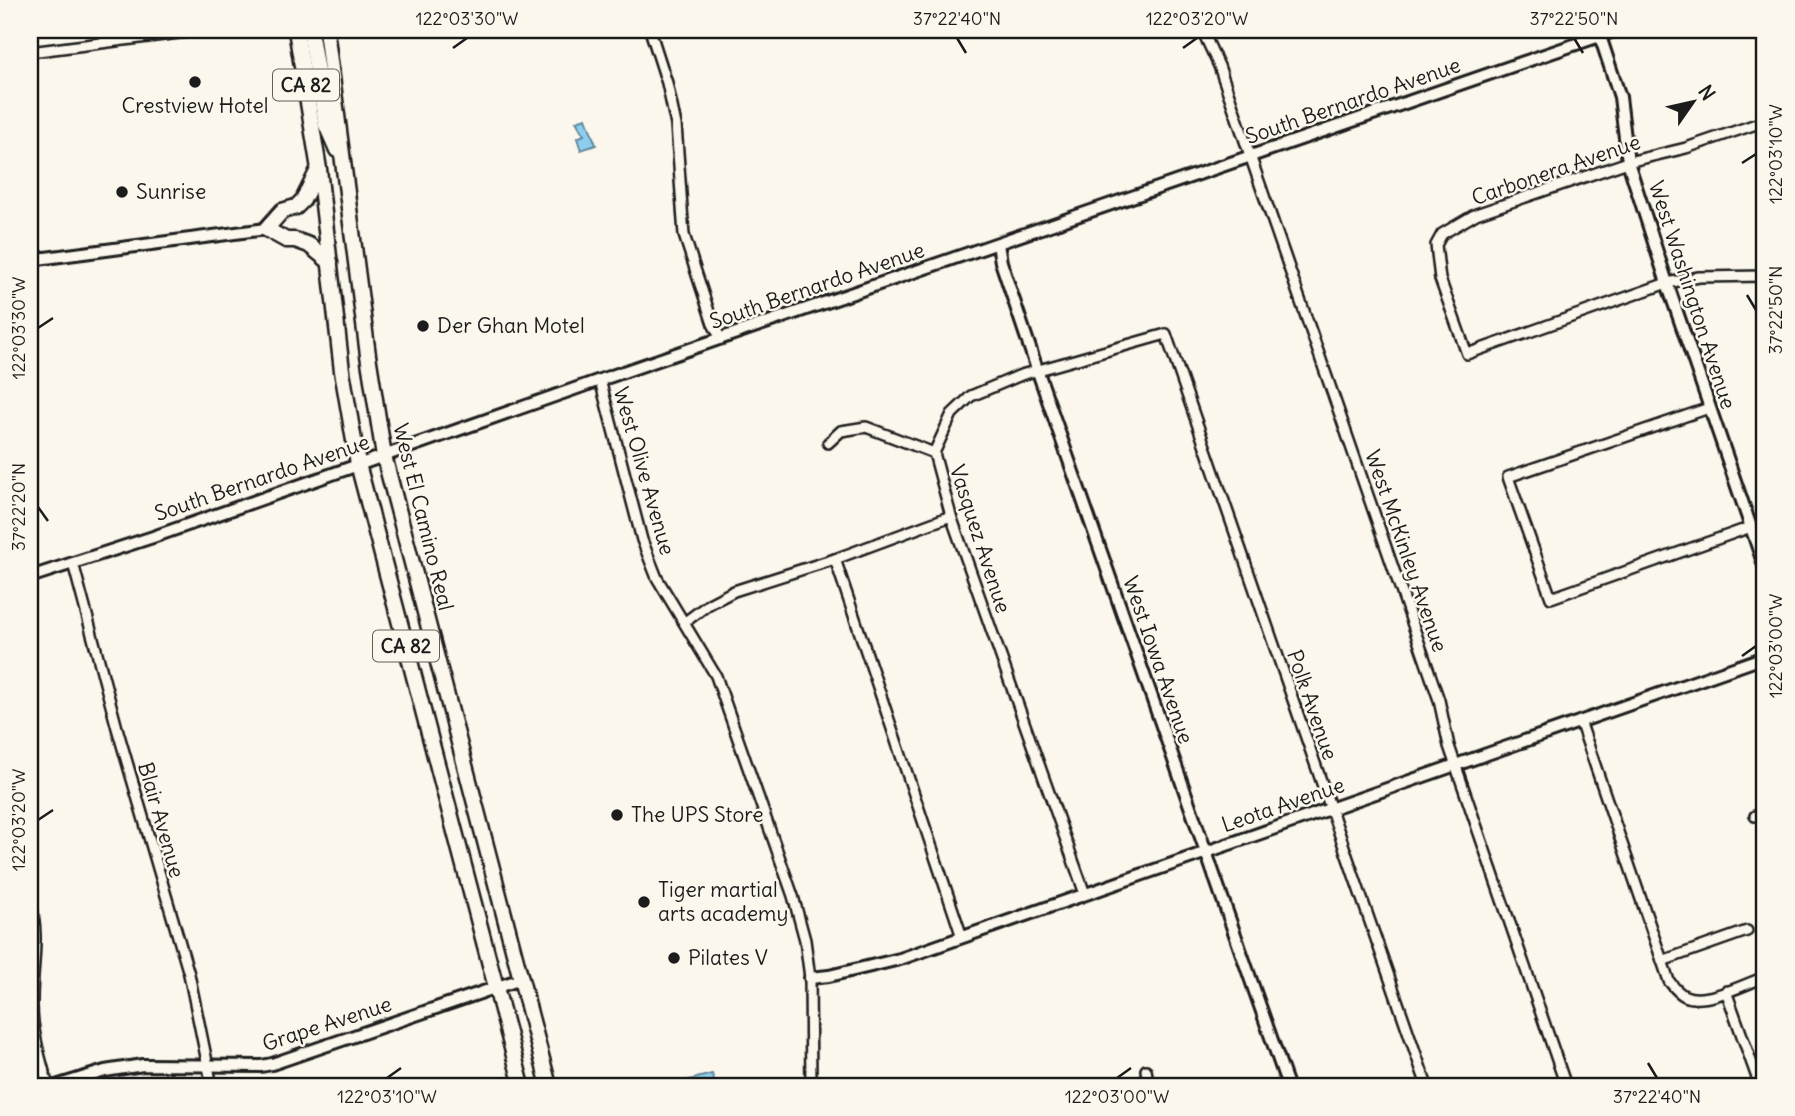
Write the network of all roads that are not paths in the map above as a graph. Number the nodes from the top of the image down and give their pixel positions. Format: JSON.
{"nodes":[{"id":1,"x":203,"y":30,"type":"edge"},
{"id":2,"x":296,"y":30,"type":"edge"},
{"id":3,"x":310,"y":30,"type":"edge"},
{"id":4,"x":326,"y":30,"type":"edge"},
{"id":5,"x":650,"y":30,"type":"edge"},
{"id":6,"x":1202,"y":30,"type":"edge"},
{"id":7,"x":1617,"y":30,"type":"edge"},
{"id":8,"x":1599,"y":33,"type":"edge"},
{"id":9,"x":30,"y":52,"type":"edge"},
{"id":10,"x":1765,"y":121,"type":"edge"},
{"id":11,"x":1251,"y":156,"type":"junction"},
{"id":12,"x":1628,"y":162,"type":"junction"},
{"id":13,"x":344,"y":167,"type":"junction"},
{"id":14,"x":319,"y":169,"type":"junction"},
{"id":15,"x":266,"y":229,"type":"junction"},
{"id":16,"x":998,"y":244,"type":"junction"},
{"id":17,"x":30,"y":260,"type":"edge"},
{"id":18,"x":330,"y":262,"type":"junction"},
{"id":19,"x":1765,"y":275,"type":"edge"},
{"id":20,"x":1667,"y":283,"type":"junction"},
{"id":21,"x":1166,"y":334,"type":"joint"},
{"id":22,"x":721,"y":339,"type":"junction"},
{"id":23,"x":1038,"y":372,"type":"junction"},
{"id":24,"x":600,"y":380,"type":"junction"},
{"id":25,"x":1709,"y":408,"type":"junction"},
{"id":26,"x":828,"y":443,"type":"dead end"},
{"id":27,"x":934,"y":453,"type":"junction"},
{"id":28,"x":384,"y":456,"type":"junction"},
{"id":29,"x":358,"y":464,"type":"junction"},
{"id":30,"x":951,"y":516,"type":"junction"},
{"id":31,"x":1751,"y":527,"type":"junction"},
{"id":32,"x":835,"y":559,"type":"junction"},
{"id":33,"x":73,"y":564,"type":"junction"},
{"id":34,"x":1765,"y":568,"type":"edge"},
{"id":35,"x":30,"y":578,"type":"edge"},
{"id":36,"x":685,"y":622,"type":"junction"},
{"id":37,"x":1765,"y":657,"type":"edge"},
{"id":38,"x":1580,"y":722,"type":"junction"},
{"id":39,"x":1456,"y":765,"type":"junction"},
{"id":40,"x":1329,"y":809,"type":"junction"},
{"id":41,"x":1765,"y":815,"type":"edge"},
{"id":42,"x":1755,"y":816,"type":"dead end"},
{"id":43,"x":1205,"y":853,"type":"junction"},
{"id":44,"x":1085,"y":894,"type":"junction"},
{"id":45,"x":30,"y":901,"type":"edge"},
{"id":46,"x":1747,"y":931,"type":"dead end"},
{"id":47,"x":962,"y":937,"type":"junction"},
{"id":48,"x":1662,"y":961,"type":"junction"},
{"id":49,"x":1765,"y":977,"type":"edge"},
{"id":50,"x":810,"y":978,"type":"junction"},
{"id":51,"x":521,"y":979,"type":"junction"},
{"id":52,"x":495,"y":988,"type":"junction"},
{"id":53,"x":1723,"y":992,"type":"junction"},
{"id":54,"x":207,"y":1066,"type":"junction"},
{"id":55,"x":1146,"y":1070,"type":"dead end"},
{"id":56,"x":48,"y":1086,"type":"edge"},
{"id":57,"x":56,"y":1086,"type":"edge"},
{"id":58,"x":212,"y":1086,"type":"edge"},
{"id":59,"x":522,"y":1086,"type":"edge"},
{"id":60,"x":549,"y":1086,"type":"edge"},
{"id":61,"x":811,"y":1086,"type":"edge"},
{"id":62,"x":1149,"y":1086,"type":"edge"},
{"id":63,"x":1288,"y":1086,"type":"edge"},
{"id":64,"x":1427,"y":1086,"type":"edge"},
{"id":65,"x":1566,"y":1086,"type":"edge"},
{"id":66,"x":1760,"y":1086,"type":"edge"}],
"edges":[{"from":1,"to":9,"type":"street"},
{"from":2,"to":14,"type":"main road","number":"CA 82"},
{"from":3,"to":13,"type":"main road"},
{"from":4,"to":13,"type":"main road","name":"West El Camino Real","number":"CA 82"},
{"from":5,"to":22,"type":"street"},
{"from":6,"to":11,"type":"street","name":"West McKinley Avenue"},
{"from":7,"to":8,"type":"street","name":"South Bernardo Avenue"},
{"from":8,"to":11,"type":"street","name":"South Bernardo Avenue"},
{"from":8,"to":12,"type":"street","name":"West Washington Avenue"},
{"from":10,"to":12,"type":"street","name":"Carbonera Avenue"},
{"from":11,"to":16,"type":"street","name":"South Bernardo Avenue"},
{"from":11,"to":39,"type":"street","name":"West McKinley Avenue"},
{"from":12,"to":20,"type":"street","name":"West Washington Avenue"},
{"from":12,"to":20,"type":"street","name":"Carbonera Avenue"},
{"from":13,"to":28,"type":"main road","name":"West El Camino Real","number":"CA 82"},
{"from":14,"to":15,"type":"main road"},
{"from":14,"to":18,"type":"main road","number":"CA 82"},
{"from":15,"to":17,"type":"street"},
{"from":15,"to":18,"type":"main road"},
{"from":16,"to":22,"type":"street","name":"South Bernardo Avenue"},
{"from":16,"to":23,"type":"street","name":"West Iowa Avenue"},
{"from":18,"to":29,"type":"main road","number":"CA 82"},
{"from":19,"to":20,"type":"street"},
{"from":20,"to":25,"type":"street","name":"West Washington Avenue"},
{"from":21,"to":23,"type":"street","name":"Vasquez Avenue"},
{"from":21,"to":40,"type":"street","name":"Polk Avenue"},
{"from":22,"to":24,"type":"street","name":"South Bernardo Avenue"},
{"from":23,"to":27,"type":"street","name":"Vasquez Avenue"},
{"from":23,"to":43,"type":"street","name":"West Iowa Avenue"},
{"from":24,"to":28,"type":"street","name":"South Bernardo Avenue"},
{"from":24,"to":36,"type":"street","name":"West Olive Avenue"},
{"from":25,"to":31,"type":"street","name":"West Washington Avenue"},
{"from":25,"to":31,"type":"street"},
{"from":26,"to":27,"type":"street"},
{"from":27,"to":30,"type":"street","name":"Vasquez Avenue"},
{"from":28,"to":29,"type":"street","name":"South Bernardo Avenue"},
{"from":28,"to":51,"type":"main road","name":"West El Camino Real","number":"CA 82"},
{"from":29,"to":33,"type":"street","name":"South Bernardo Avenue"},
{"from":29,"to":52,"type":"main road","number":"CA 82"},
{"from":30,"to":32,"type":"street"},
{"from":30,"to":44,"type":"street","name":"Vasquez Avenue"},
{"from":31,"to":34,"type":"street","name":"West Washington Avenue"},
{"from":32,"to":36,"type":"street"},
{"from":32,"to":47,"type":"street"},
{"from":33,"to":35,"type":"street","name":"South Bernardo Avenue"},
{"from":33,"to":54,"type":"street","name":"Blair Avenue"},
{"from":36,"to":50,"type":"street","name":"West Olive Avenue"},
{"from":37,"to":38,"type":"street","name":"Leota Avenue"},
{"from":38,"to":39,"type":"street","name":"Leota Avenue"},
{"from":38,"to":48,"type":"street"},
{"from":39,"to":40,"type":"street","name":"Leota Avenue"},
{"from":39,"to":65,"type":"street","name":"West McKinley Avenue"},
{"from":40,"to":43,"type":"street","name":"Leota Avenue"},
{"from":40,"to":64,"type":"street","name":"Polk Avenue"},
{"from":41,"to":42,"type":"street"},
{"from":43,"to":44,"type":"street","name":"Leota Avenue"},
{"from":43,"to":63,"type":"street","name":"West Iowa Avenue"},
{"from":44,"to":47,"type":"street","name":"Leota Avenue"},
{"from":45,"to":56,"type":"street"},
{"from":46,"to":48,"type":"street"},
{"from":47,"to":50,"type":"street","name":"Leota Avenue"},
{"from":48,"to":53,"type":"street"},
{"from":49,"to":53,"type":"street"},
{"from":50,"to":61,"type":"street","name":"West Olive Avenue"},
{"from":51,"to":52,"type":"street","name":"Grape Avenue"},
{"from":51,"to":60,"type":"main road","name":"West El Camino Real","number":"CA 82"},
{"from":52,"to":54,"type":"street","name":"Grape Avenue"},
{"from":52,"to":59,"type":"main road","number":"CA 82"},
{"from":53,"to":66,"type":"street"},
{"from":54,"to":57,"type":"street","name":"Grape Avenue"},
{"from":54,"to":58,"type":"street","name":"Blair Avenue"},
{"from":55,"to":62,"type":"street"}]}
